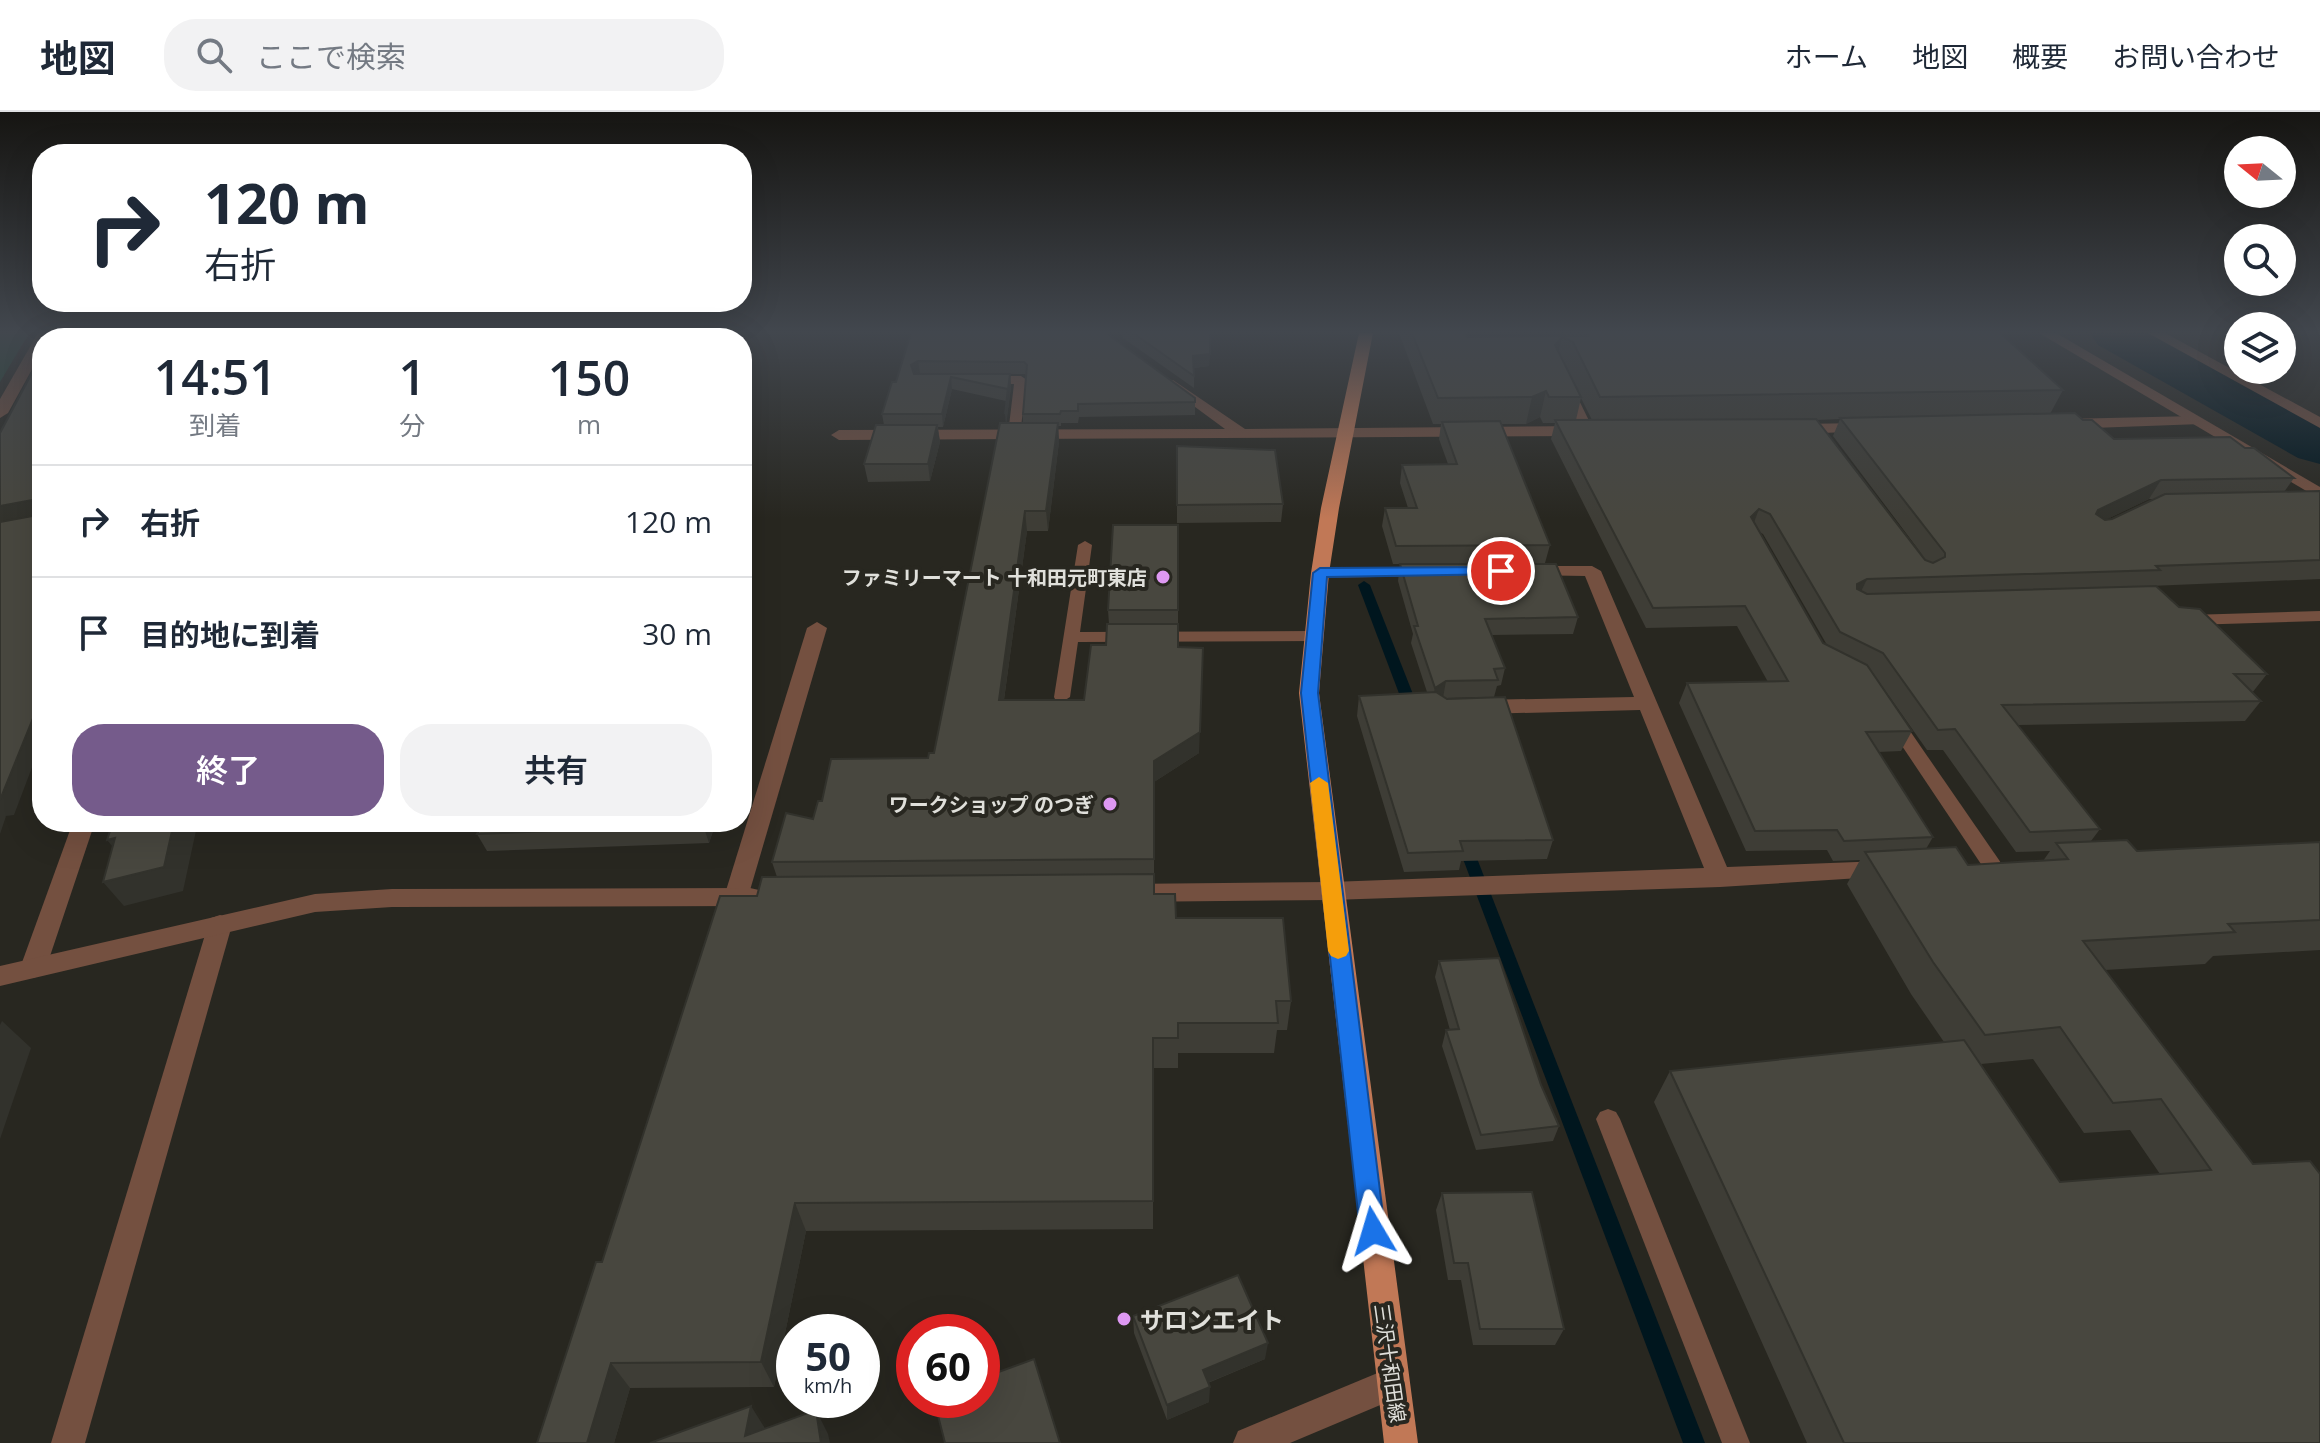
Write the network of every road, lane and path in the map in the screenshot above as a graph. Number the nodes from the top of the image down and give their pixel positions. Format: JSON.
{"nodes":[{"id":1,"x":10,"y":395,"type":"edge"},
{"id":2,"x":1019,"y":395,"type":"edge"},
{"id":3,"x":1187,"y":395,"type":"edge"},
{"id":4,"x":1355,"y":395,"type":"edge"},
{"id":5,"x":1573,"y":395,"type":"edge"},
{"id":6,"x":2151,"y":395,"type":"edge"},
{"id":7,"x":2269,"y":395,"type":"edge"},
{"id":8,"x":0,"y":413,"type":"edge"},
{"id":9,"x":2195,"y":421,"type":"junction"},
{"id":10,"x":2320,"y":423,"type":"edge"},
{"id":11,"x":2052,"y":424,"type":"edge"},
{"id":12,"x":1878,"y":428,"type":"edge"},
{"id":13,"x":1785,"y":430,"type":"edge"},
{"id":14,"x":1596,"y":431,"type":"joint"},
{"id":15,"x":1348,"y":433,"type":"junction"},
{"id":16,"x":1014,"y":434,"type":"junction"},
{"id":17,"x":1241,"y":434,"type":"junction"},
{"id":18,"x":839,"y":435,"type":"dead end"},
{"id":19,"x":2320,"y":494,"type":"edge"},
{"id":20,"x":1085,"y":545,"type":"dead end"},
{"id":21,"x":1512,"y":571,"type":"edge"},
{"id":22,"x":1448,"y":572,"type":"edge"},
{"id":23,"x":1320,"y":573,"type":"junction"},
{"id":24,"x":2320,"y":616,"type":"edge"},
{"id":25,"x":2172,"y":621,"type":"edge"},
{"id":26,"x":817,"y":628,"type":"dead end"},
{"id":27,"x":1315,"y":636,"type":"junction"},
{"id":28,"x":1070,"y":637,"type":"junction"},
{"id":29,"x":1062,"y":697,"type":"edge"},
{"id":30,"x":1646,"y":703,"type":"junction"},
{"id":31,"x":1882,"y":704,"type":"edge"},
{"id":32,"x":1459,"y":707,"type":"edge"},
{"id":33,"x":81,"y":832,"type":"edge"},
{"id":34,"x":2000,"y":865,"type":"joint"},
{"id":35,"x":1962,"y":867,"type":"edge"},
{"id":36,"x":1901,"y":869,"type":"edge"},
{"id":37,"x":1720,"y":878,"type":"junction"},
{"id":38,"x":1331,"y":891,"type":"junction"},
{"id":39,"x":1096,"y":894,"type":"edge"},
{"id":40,"x":736,"y":897,"type":"junction"},
{"id":41,"x":767,"y":897,"type":"edge"},
{"id":42,"x":220,"y":925,"type":"junction"},
{"id":43,"x":33,"y":968,"type":"junction"},
{"id":44,"x":0,"y":976,"type":"edge"},
{"id":45,"x":1608,"y":1119,"type":"dead end"},
{"id":46,"x":1392,"y":1383,"type":"junction"},
{"id":47,"x":68,"y":1443,"type":"edge"},
{"id":48,"x":1250,"y":1443,"type":"edge"},
{"id":49,"x":1401,"y":1443,"type":"edge"},
{"id":50,"x":1736,"y":1443,"type":"edge"}],
"edges":[{"from":1,"to":8,"type":"street"},
{"from":2,"to":16,"type":"lane"},
{"from":3,"to":17,"type":"street"},
{"from":4,"to":15,"type":"main road","name":"三沢十和田線"},
{"from":5,"to":14,"type":"lane"},
{"from":6,"to":9,"type":"street"},
{"from":7,"to":10,"type":"street"},
{"from":9,"to":11,"type":"street"},
{"from":9,"to":19,"type":"street"},
{"from":12,"to":13,"type":"street"},
{"from":14,"to":15,"type":"street"},
{"from":15,"to":17,"type":"street"},
{"from":15,"to":23,"type":"main road","name":"三沢十和田線"},
{"from":16,"to":17,"type":"street"},
{"from":16,"to":18,"type":"street"},
{"from":20,"to":28,"type":"lane"},
{"from":21,"to":30,"type":"street"},
{"from":22,"to":23,"type":"street"},
{"from":23,"to":27,"type":"main road","name":"三沢十和田線"},
{"from":24,"to":25,"type":"lane"},
{"from":26,"to":40,"type":"street"},
{"from":27,"to":28,"type":"lane"},
{"from":27,"to":38,"type":"main road","name":"三沢十和田線"},
{"from":28,"to":29,"type":"lane"},
{"from":30,"to":32,"type":"street"},
{"from":30,"to":37,"type":"street"},
{"from":31,"to":34,"type":"lane"},
{"from":33,"to":43,"type":"street"},
{"from":34,"to":35,"type":"street"},
{"from":36,"to":37,"type":"street"},
{"from":37,"to":38,"type":"street"},
{"from":38,"to":39,"type":"street"},
{"from":38,"to":46,"type":"main road","name":"三沢十和田線"},
{"from":40,"to":41,"type":"street"},
{"from":40,"to":42,"type":"street"},
{"from":42,"to":43,"type":"street"},
{"from":42,"to":47,"type":"street"},
{"from":43,"to":44,"type":"street"},
{"from":45,"to":50,"type":"lane"},
{"from":46,"to":48,"type":"street"},
{"from":46,"to":49,"type":"main road","name":"三沢十和田線"}]}
